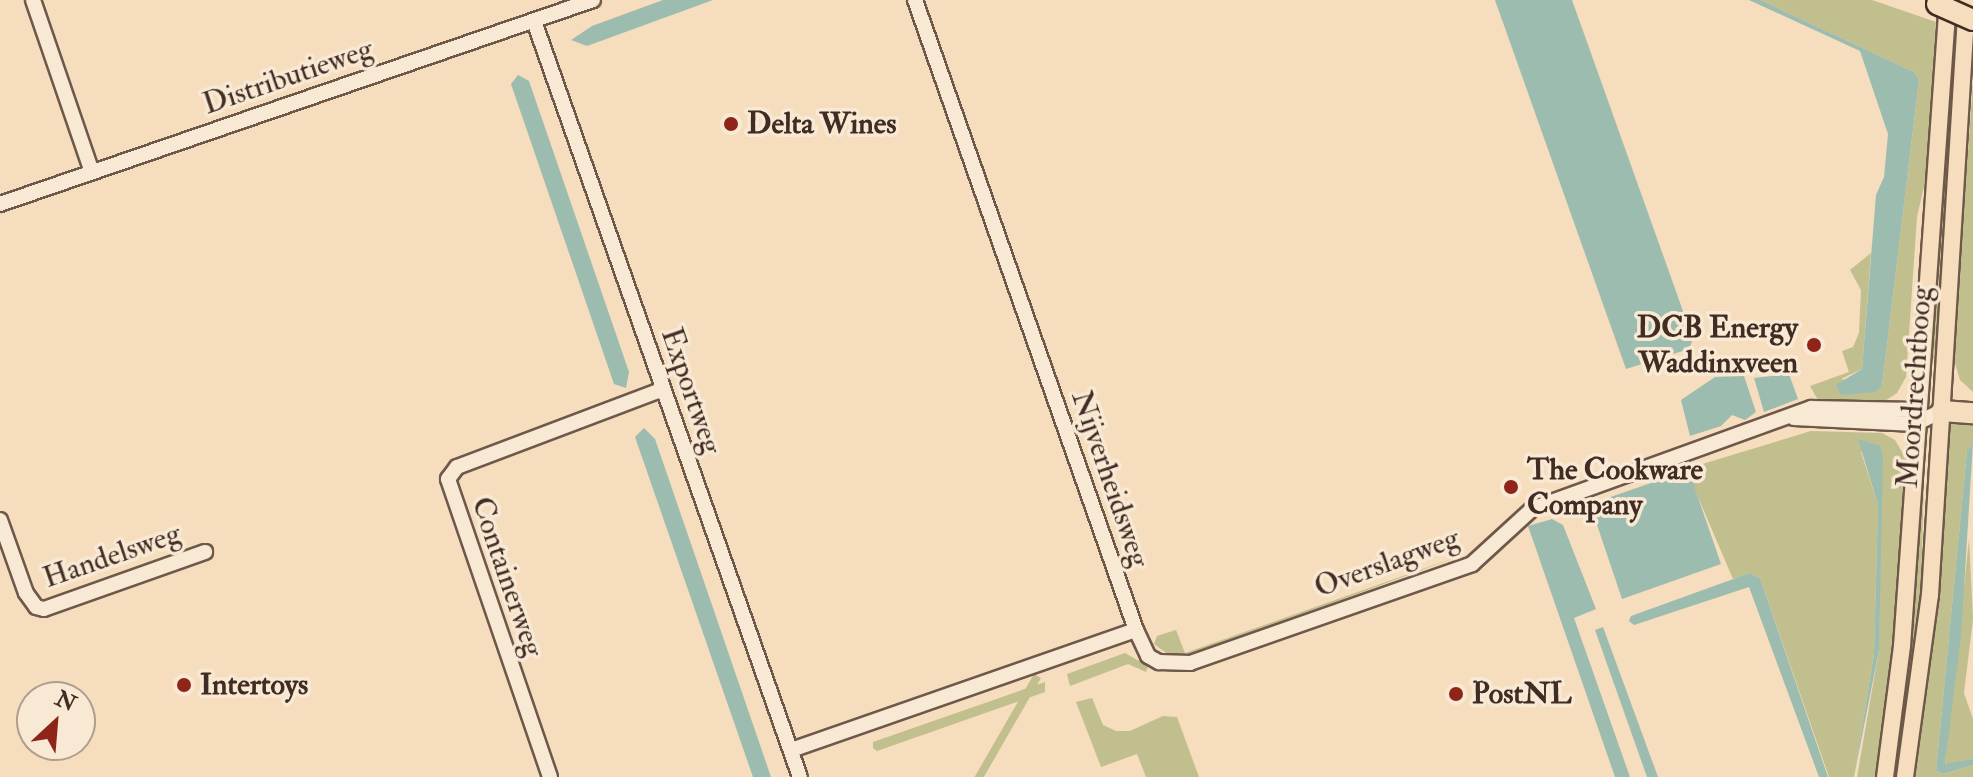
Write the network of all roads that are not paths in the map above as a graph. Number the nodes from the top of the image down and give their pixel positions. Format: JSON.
{"nodes":[{"id":1,"x":33,"y":0,"type":"edge"},
{"id":2,"x":593,"y":0,"type":"edge"},
{"id":3,"x":915,"y":0,"type":"edge"},
{"id":4,"x":1967,"y":0,"type":"edge"},
{"id":5,"x":1942,"y":1,"type":"edge"},
{"id":6,"x":1973,"y":6,"type":"edge"},
{"id":7,"x":1973,"y":20,"type":"edge"},
{"id":8,"x":534,"y":21,"type":"junction"},
{"id":9,"x":92,"y":172,"type":"junction"},
{"id":10,"x":0,"y":204,"type":"edge"},
{"id":11,"x":663,"y":389,"type":"junction"},
{"id":12,"x":1942,"y":411,"type":"junction"},
{"id":13,"x":1973,"y":413,"type":"edge"},
{"id":14,"x":1916,"y":417,"type":"junction"},
{"id":15,"x":0,"y":520,"type":"edge"},
{"id":16,"x":205,"y":552,"type":"dead end"},
{"id":17,"x":1136,"y":630,"type":"junction"},
{"id":18,"x":791,"y":750,"type":"junction"},
{"id":19,"x":550,"y":777,"type":"edge"},
{"id":20,"x":800,"y":777,"type":"edge"},
{"id":21,"x":1885,"y":777,"type":"edge"},
{"id":22,"x":1905,"y":777,"type":"edge"}],
"edges":[{"from":1,"to":9,"type":"street"},
{"from":2,"to":8,"type":"street","name":"Distributieweg"},
{"from":3,"to":17,"type":"street","name":"Nijverheidsweg"},
{"from":4,"to":12,"type":"main road","name":"Moordrechtboog"},
{"from":5,"to":6,"type":"highway"},
{"from":5,"to":7,"type":"highway","bridge":true},
{"from":5,"to":14,"type":"main road","name":"Moordrechtboog"},
{"from":8,"to":9,"type":"street","name":"Distributieweg"},
{"from":8,"to":11,"type":"street","name":"Exportweg"},
{"from":9,"to":10,"type":"street","name":"Distributieweg"},
{"from":11,"to":18,"type":"street","name":"Exportweg"},
{"from":11,"to":19,"type":"street","name":"Containerweg"},
{"from":12,"to":13,"type":"highway"},
{"from":12,"to":14,"type":"main road","name":"Overslagweg"},
{"from":12,"to":22,"type":"main road","name":"Moordrechtboog"},
{"from":14,"to":17,"type":"street","name":"Overslagweg"},
{"from":14,"to":21,"type":"main road","name":"Moordrechtboog"},
{"from":15,"to":16,"type":"street","name":"Handelsweg"},
{"from":17,"to":18,"type":"street"},
{"from":18,"to":20,"type":"street","name":"Exportweg"}]}
